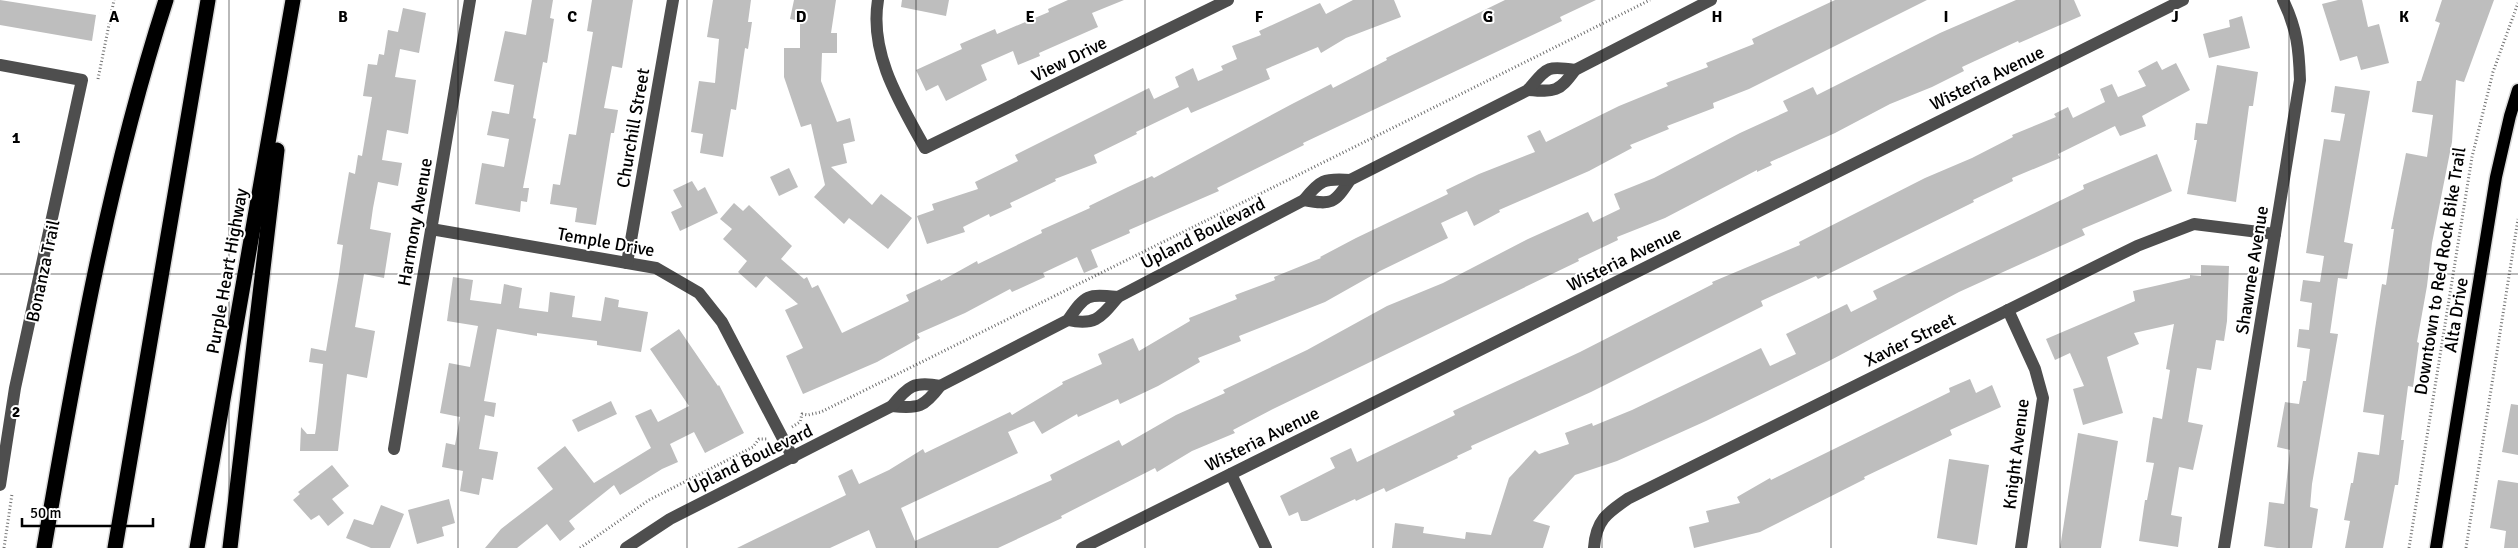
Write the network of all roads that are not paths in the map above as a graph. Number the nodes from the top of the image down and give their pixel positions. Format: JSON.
{"nodes":[{"id":1,"x":166,"y":0,"type":"edge"},
{"id":2,"x":208,"y":0,"type":"edge"},
{"id":3,"x":294,"y":0,"type":"edge"},
{"id":4,"x":470,"y":0,"type":"edge"},
{"id":5,"x":673,"y":0,"type":"edge"},
{"id":6,"x":878,"y":0,"type":"edge"},
{"id":7,"x":1228,"y":0,"type":"edge"},
{"id":8,"x":1711,"y":0,"type":"edge"},
{"id":9,"x":2183,"y":0,"type":"edge"},
{"id":10,"x":2282,"y":0,"type":"edge"},
{"id":11,"x":0,"y":65,"type":"edge"},
{"id":12,"x":1575,"y":70,"type":"junction"},
{"id":13,"x":1528,"y":90,"type":"junction"},
{"id":14,"x":2518,"y":90,"type":"edge"},
{"id":15,"x":1350,"y":180,"type":"junction"},
{"id":16,"x":1304,"y":200,"type":"junction"},
{"id":17,"x":431,"y":230,"type":"junction"},
{"id":18,"x":2275,"y":234,"type":"junction"},
{"id":19,"x":627,"y":263,"type":"junction"},
{"id":20,"x":1118,"y":297,"type":"junction"},
{"id":21,"x":2008,"y":310,"type":"junction"},
{"id":22,"x":1068,"y":320,"type":"junction"},
{"id":23,"x":940,"y":386,"type":"junction"},
{"id":24,"x":892,"y":406,"type":"junction"},
{"id":25,"x":394,"y":449,"type":"dead end"},
{"id":26,"x":792,"y":458,"type":"junction"},
{"id":27,"x":1231,"y":474,"type":"junction"},
{"id":28,"x":0,"y":485,"type":"edge"},
{"id":29,"x":44,"y":548,"type":"edge"},
{"id":30,"x":115,"y":548,"type":"edge"},
{"id":31,"x":197,"y":548,"type":"edge"},
{"id":32,"x":230,"y":548,"type":"edge"},
{"id":33,"x":626,"y":548,"type":"edge"},
{"id":34,"x":1082,"y":548,"type":"edge"},
{"id":35,"x":1266,"y":548,"type":"edge"},
{"id":36,"x":1594,"y":548,"type":"edge"},
{"id":37,"x":2021,"y":548,"type":"edge"},
{"id":38,"x":2224,"y":548,"type":"edge"},
{"id":39,"x":2436,"y":548,"type":"edge"}],
"edges":[{"from":1,"to":29,"type":"highway"},
{"from":2,"to":30,"type":"highway"},
{"from":3,"to":31,"type":"highway","name":"Purple Heart Highway"},
{"from":3,"to":32,"type":"highway"},
{"from":4,"to":17,"type":"street","name":"Harmony Avenue"},
{"from":5,"to":19,"type":"street","name":"Churchill Street"},
{"from":6,"to":7,"type":"street","name":"View Drive"},
{"from":8,"to":12,"type":"street","name":"Upland Boulevard"},
{"from":9,"to":27,"type":"street","name":"Wisteria Avenue"},
{"from":10,"to":18,"type":"street","name":"Shawnee Avenue"},
{"from":11,"to":28,"type":"street"},
{"from":12,"to":13,"type":"street","name":"Upland Boulevard"},
{"from":12,"to":13,"type":"street","name":"Upland Boulevard"},
{"from":13,"to":15,"type":"street","name":"Upland Boulevard"},
{"from":14,"to":39,"type":"main road","name":"Alta Drive"},
{"from":15,"to":16,"type":"street","name":"Upland Boulevard"},
{"from":15,"to":16,"type":"street","name":"Upland Boulevard"},
{"from":16,"to":20,"type":"street","name":"Upland Boulevard"},
{"from":17,"to":19,"type":"street","name":"Temple Drive"},
{"from":17,"to":25,"type":"street","name":"Harmony Avenue"},
{"from":18,"to":21,"type":"street","name":"Xavier Street"},
{"from":18,"to":38,"type":"street","name":"Shawnee Avenue"},
{"from":19,"to":26,"type":"street","name":"Temple Drive"},
{"from":20,"to":22,"type":"street","name":"Upland Boulevard"},
{"from":20,"to":22,"type":"street","name":"Upland Boulevard"},
{"from":21,"to":36,"type":"street","name":"Xavier Street"},
{"from":21,"to":37,"type":"street","name":"Knight Avenue"},
{"from":22,"to":23,"type":"street","name":"Upland Boulevard"},
{"from":23,"to":24,"type":"street","name":"Upland Boulevard"},
{"from":23,"to":24,"type":"street","name":"Upland Boulevard"},
{"from":24,"to":26,"type":"street","name":"Upland Boulevard"},
{"from":26,"to":33,"type":"street","name":"Upland Boulevard"},
{"from":27,"to":34,"type":"street","name":"Wisteria Avenue"},
{"from":27,"to":35,"type":"street"}]}
